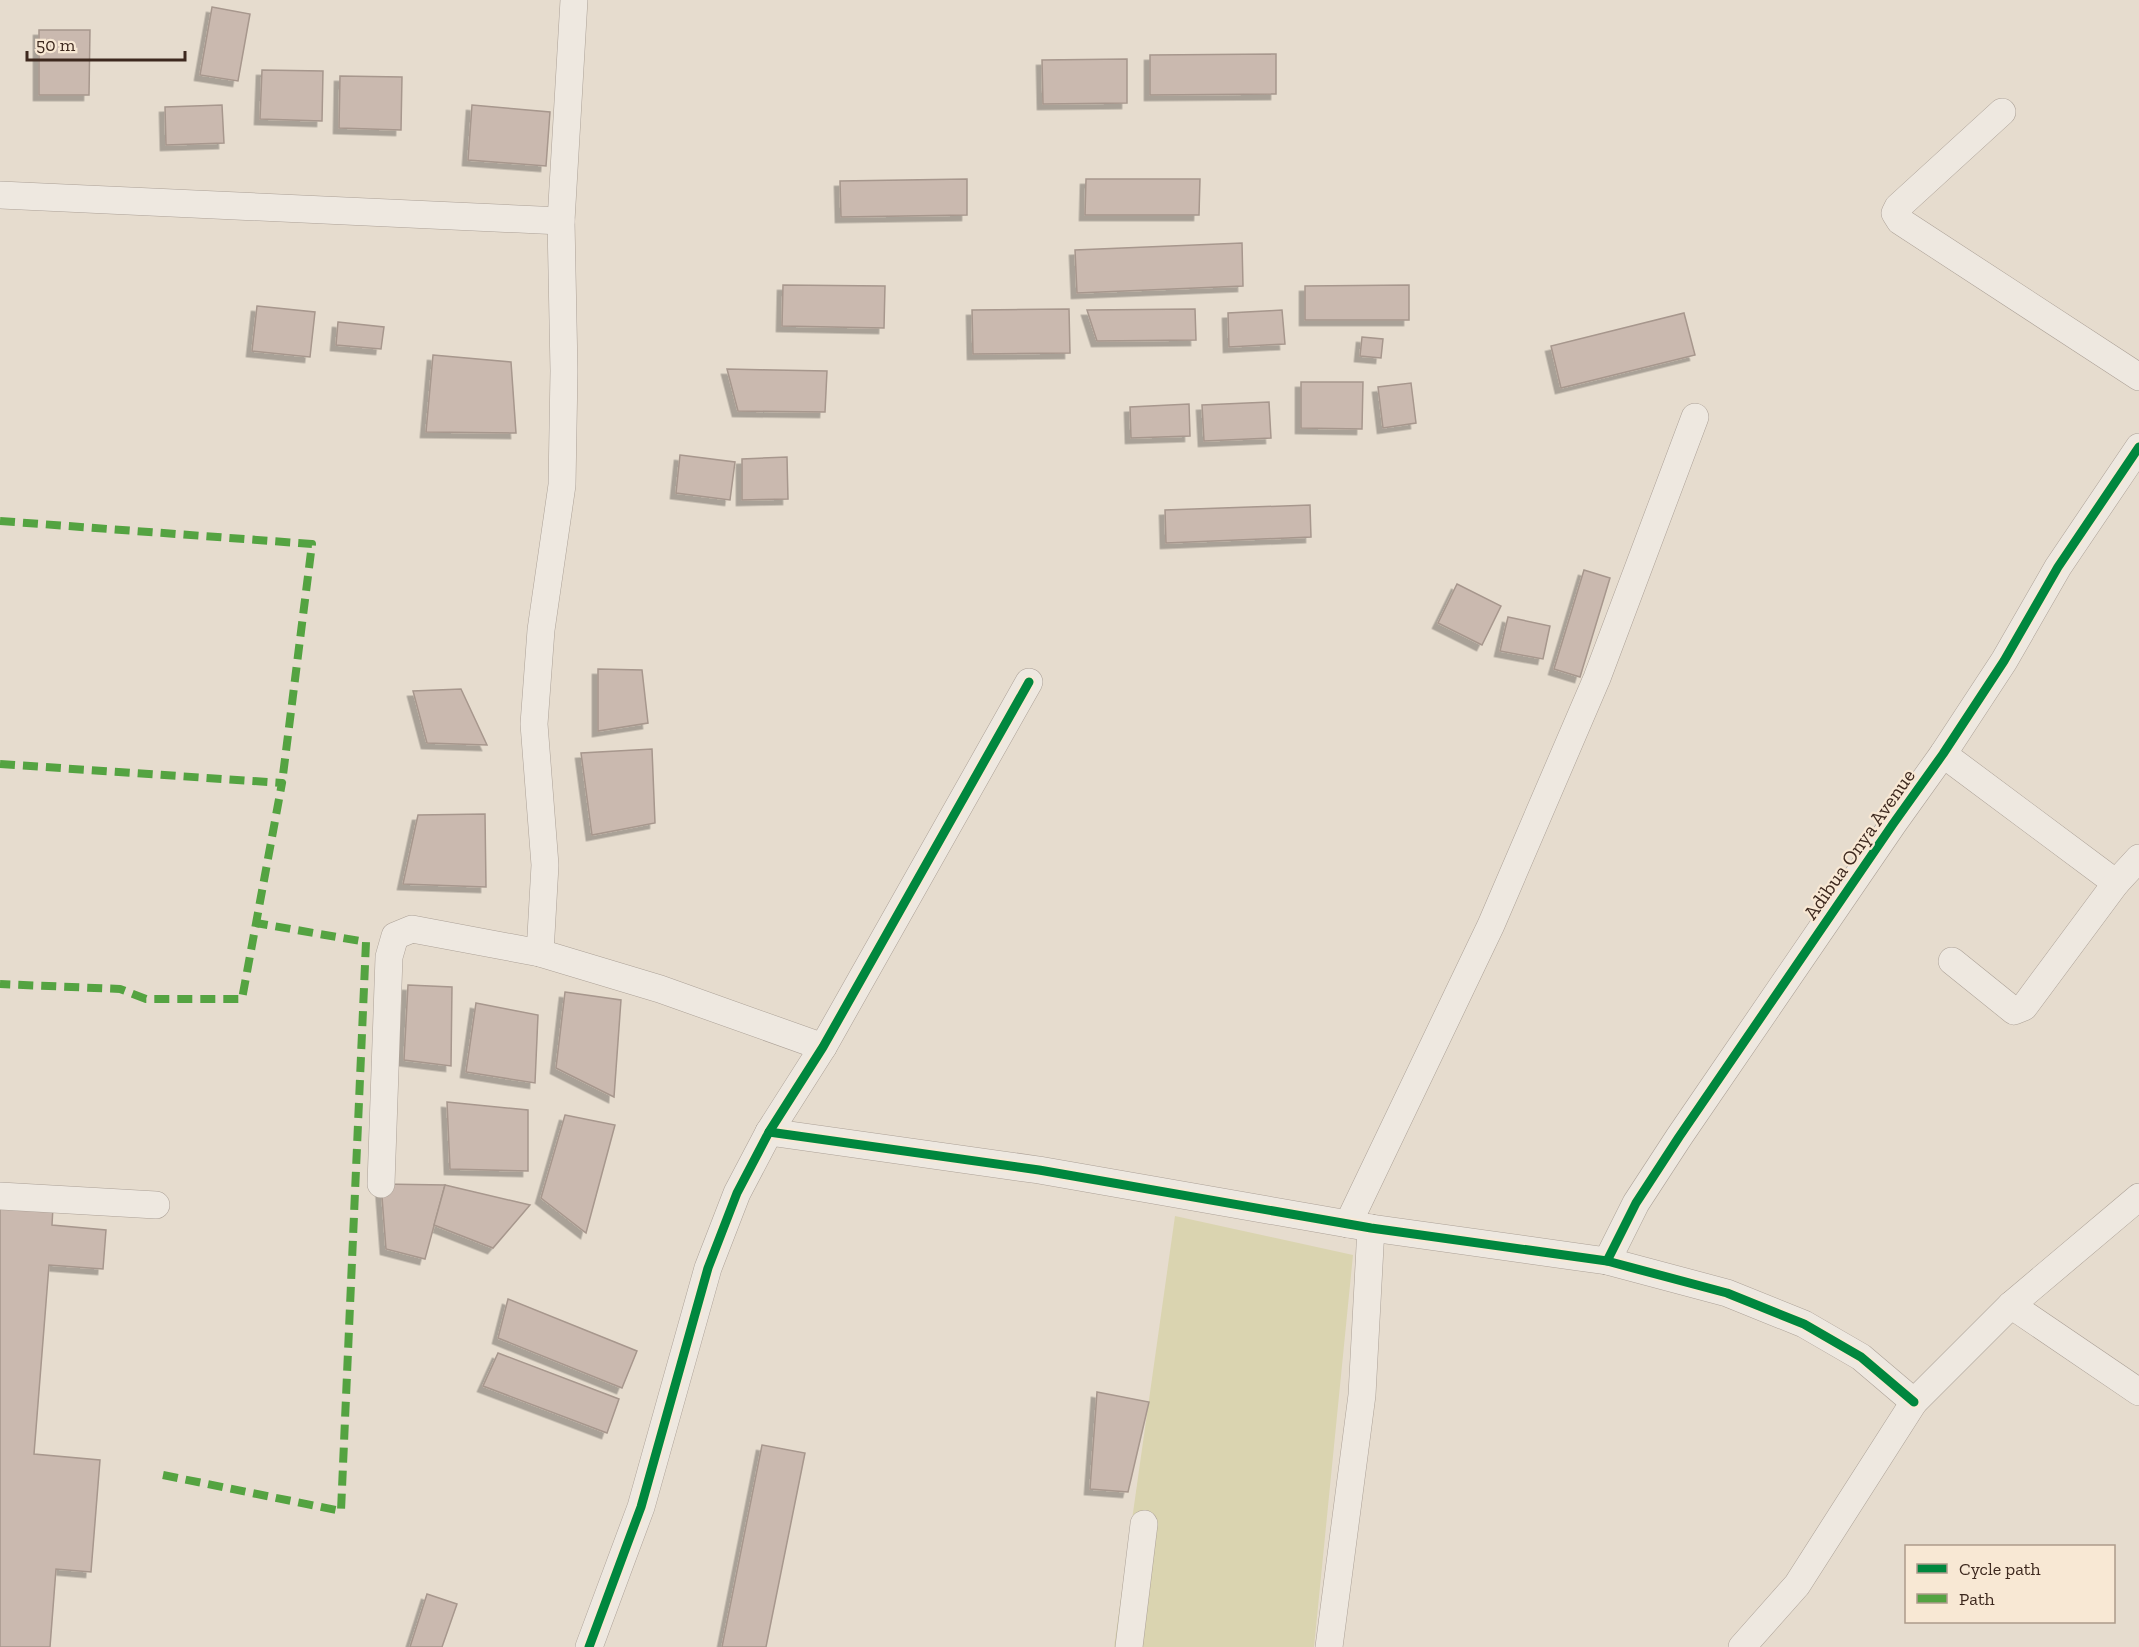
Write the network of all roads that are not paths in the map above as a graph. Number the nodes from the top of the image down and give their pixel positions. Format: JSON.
{"nodes":[{"id":1,"x":574,"y":0,"type":"edge"},
{"id":2,"x":2002,"y":112,"type":"dead end"},
{"id":3,"x":0,"y":195,"type":"edge"},
{"id":4,"x":561,"y":221,"type":"junction"},
{"id":5,"x":2139,"y":377,"type":"edge"},
{"id":6,"x":1695,"y":417,"type":"dead end"},
{"id":7,"x":2139,"y":447,"type":"edge"},
{"id":8,"x":1029,"y":682,"type":"dead end"},
{"id":9,"x":1943,"y":754,"type":"junction"},
{"id":10,"x":2139,"y":858,"type":"edge"},
{"id":11,"x":2116,"y":883,"type":"junction"},
{"id":12,"x":540,"y":953,"type":"junction"},
{"id":13,"x":1952,"y":961,"type":"dead end"},
{"id":14,"x":823,"y":1047,"type":"junction"},
{"id":15,"x":769,"y":1132,"type":"junction"},
{"id":16,"x":381,"y":1184,"type":"dead end"},
{"id":17,"x":0,"y":1196,"type":"edge"},
{"id":18,"x":2139,"y":1197,"type":"edge"},
{"id":19,"x":156,"y":1205,"type":"dead end"},
{"id":20,"x":1360,"y":1226,"type":"junction"},
{"id":21,"x":1607,"y":1261,"type":"junction"},
{"id":22,"x":2011,"y":1305,"type":"junction"},
{"id":23,"x":2139,"y":1392,"type":"edge"},
{"id":24,"x":1914,"y":1402,"type":"junction"},
{"id":25,"x":1144,"y":1524,"type":"dead end"},
{"id":26,"x":589,"y":1647,"type":"edge"},
{"id":27,"x":1130,"y":1647,"type":"edge"},
{"id":28,"x":1329,"y":1647,"type":"edge"},
{"id":29,"x":1742,"y":1647,"type":"edge"}],
"edges":[{"from":1,"to":4,"type":"street"},
{"from":2,"to":5,"type":"street"},
{"from":3,"to":4,"type":"street"},
{"from":4,"to":12,"type":"street"},
{"from":6,"to":20,"type":"street"},
{"from":7,"to":9,"type":"street","name":"Adibua Onya Avenue"},
{"from":8,"to":14,"type":"street"},
{"from":9,"to":11,"type":"street"},
{"from":9,"to":21,"type":"street","name":"Adibua Onya Avenue"},
{"from":10,"to":11,"type":"street"},
{"from":11,"to":13,"type":"street"},
{"from":12,"to":14,"type":"street"},
{"from":12,"to":16,"type":"street"},
{"from":14,"to":15,"type":"street"},
{"from":15,"to":20,"type":"street"},
{"from":15,"to":26,"type":"street"},
{"from":17,"to":19,"type":"street"},
{"from":18,"to":22,"type":"street"},
{"from":20,"to":21,"type":"street"},
{"from":20,"to":28,"type":"street"},
{"from":21,"to":24,"type":"street"},
{"from":22,"to":23,"type":"street"},
{"from":22,"to":24,"type":"street"},
{"from":24,"to":29,"type":"street"},
{"from":25,"to":27,"type":"street"}]}
